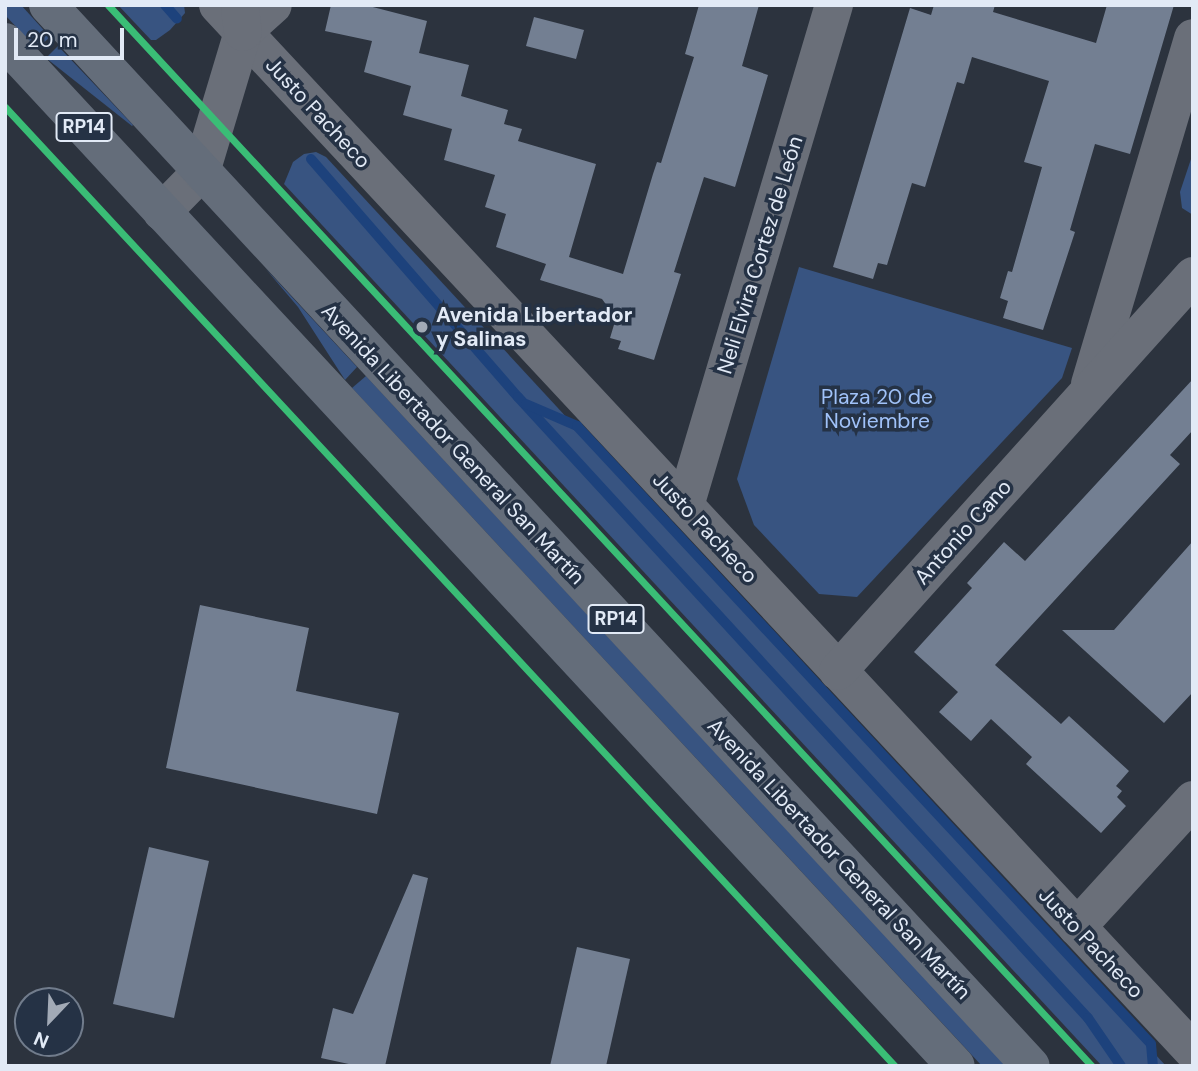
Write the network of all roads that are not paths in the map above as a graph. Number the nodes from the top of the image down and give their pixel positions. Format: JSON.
{"nodes":[{"id":1,"x":48,"y":5,"type":"edge"},
{"id":2,"x":273,"y":5,"type":"edge"},
{"id":3,"x":834,"y":5,"type":"edge"},
{"id":4,"x":233,"y":14,"type":"edge"},
{"id":5,"x":1193,"y":38,"type":"edge"},
{"id":6,"x":5,"y":42,"type":"edge"},
{"id":7,"x":201,"y":172,"type":"junction"},
{"id":8,"x":162,"y":212,"type":"junction"},
{"id":9,"x":1193,"y":276,"type":"edge"},
{"id":10,"x":1087,"y":393,"type":"junction"},
{"id":11,"x":685,"y":506,"type":"junction"},
{"id":12,"x":838,"y":671,"type":"junction"},
{"id":13,"x":1193,"y":800,"type":"edge"},
{"id":14,"x":1077,"y":927,"type":"junction"},
{"id":15,"x":1192,"y":1050,"type":"edge"},
{"id":16,"x":956,"y":1066,"type":"edge"},
{"id":17,"x":1031,"y":1066,"type":"edge"}],
"edges":[{"from":1,"to":7,"type":"main road","name":"Avenida Libertador General San Martín","number":"RP14"},
{"from":2,"to":4,"type":"street"},
{"from":3,"to":11,"type":"street","name":"Neli Elvira Cortez de León"},
{"from":4,"to":7,"type":"street"},
{"from":4,"to":11,"type":"street","name":"Justo Pacheco"},
{"from":5,"to":10,"type":"street","name":"Antonio Cano"},
{"from":6,"to":8,"type":"main road","number":"RP14"},
{"from":7,"to":8,"type":"street"},
{"from":7,"to":17,"type":"main road","name":"Avenida Libertador General San Martín","number":"RP14"},
{"from":8,"to":16,"type":"main road","number":"RP14"},
{"from":9,"to":10,"type":"street","name":"Antonio Cano"},
{"from":10,"to":12,"type":"street","name":"Antonio Cano"},
{"from":11,"to":12,"type":"street","name":"Justo Pacheco"},
{"from":12,"to":14,"type":"street","name":"Justo Pacheco"},
{"from":13,"to":14,"type":"street"},
{"from":14,"to":15,"type":"street","name":"Justo Pacheco"}]}
